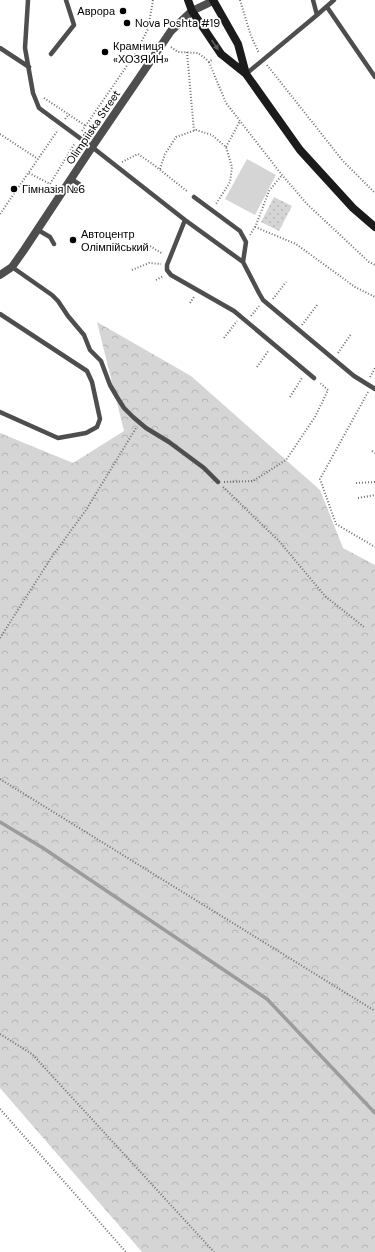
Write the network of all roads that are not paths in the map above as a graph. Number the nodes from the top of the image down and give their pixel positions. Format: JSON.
{"nodes":[{"id":1,"x":28,"y":0,"type":"edge"},
{"id":2,"x":66,"y":0,"type":"edge"},
{"id":3,"x":188,"y":0,"type":"edge"},
{"id":4,"x":213,"y":0,"type":"edge"},
{"id":5,"x":313,"y":0,"type":"edge"},
{"id":6,"x":334,"y":0,"type":"edge"},
{"id":7,"x":327,"y":7,"type":"junction"},
{"id":8,"x":192,"y":11,"type":"junction"},
{"id":9,"x":317,"y":15,"type":"junction"},
{"id":10,"x":0,"y":48,"type":"edge"},
{"id":11,"x":51,"y":54,"type":"dead end"},
{"id":12,"x":29,"y":67,"type":"junction"},
{"id":13,"x":246,"y":74,"type":"junction"},
{"id":14,"x":375,"y":77,"type":"edge"},
{"id":15,"x":92,"y":147,"type":"junction"},
{"id":16,"x":71,"y":178,"type":"junction"},
{"id":17,"x":79,"y":184,"type":"dead end"},
{"id":18,"x":194,"y":197,"type":"road end"},
{"id":19,"x":185,"y":220,"type":"junction"},
{"id":20,"x":375,"y":227,"type":"edge"},
{"id":21,"x":38,"y":230,"type":"junction"},
{"id":22,"x":54,"y":244,"type":"dead end"},
{"id":23,"x":243,"y":262,"type":"junction"},
{"id":24,"x":12,"y":267,"type":"junction"},
{"id":25,"x":0,"y":275,"type":"edge"},
{"id":26,"x":0,"y":314,"type":"edge"},
{"id":27,"x":314,"y":378,"type":"road end"},
{"id":28,"x":371,"y":387,"type":"edge"},
{"id":29,"x":0,"y":412,"type":"edge"},
{"id":30,"x":218,"y":482,"type":"road end"}],
"edges":[{"from":1,"to":12,"type":"lane"},
{"from":2,"to":11,"type":"lane"},
{"from":3,"to":8,"type":"street"},
{"from":4,"to":8,"type":"street","name":"Olimpiiska Street"},
{"from":4,"to":13,"type":"street"},
{"from":5,"to":9,"type":"lane"},
{"from":6,"to":7,"type":"lane"},
{"from":7,"to":9,"type":"lane"},
{"from":7,"to":14,"type":"lane"},
{"from":8,"to":13,"type":"street","one_way":true},
{"from":8,"to":15,"type":"street","name":"Olimpiiska Street"},
{"from":9,"to":13,"type":"lane"},
{"from":10,"to":12,"type":"lane"},
{"from":12,"to":15,"type":"lane"},
{"from":13,"to":20,"type":"street"},
{"from":15,"to":16,"type":"street","name":"Olimpiiska Street"},
{"from":15,"to":19,"type":"lane"},
{"from":16,"to":17,"type":"lane"},
{"from":16,"to":21,"type":"street","name":"Olimpiiska Street"},
{"from":18,"to":23,"type":"lane"},
{"from":19,"to":23,"type":"lane"},
{"from":19,"to":27,"type":"lane"},
{"from":21,"to":22,"type":"lane"},
{"from":21,"to":24,"type":"street","name":"Olimpiiska Street"},
{"from":23,"to":28,"type":"lane"},
{"from":24,"to":25,"type":"street","name":"Olimpiiska Street"},
{"from":24,"to":30,"type":"lane"},
{"from":26,"to":29,"type":"lane"}]}
